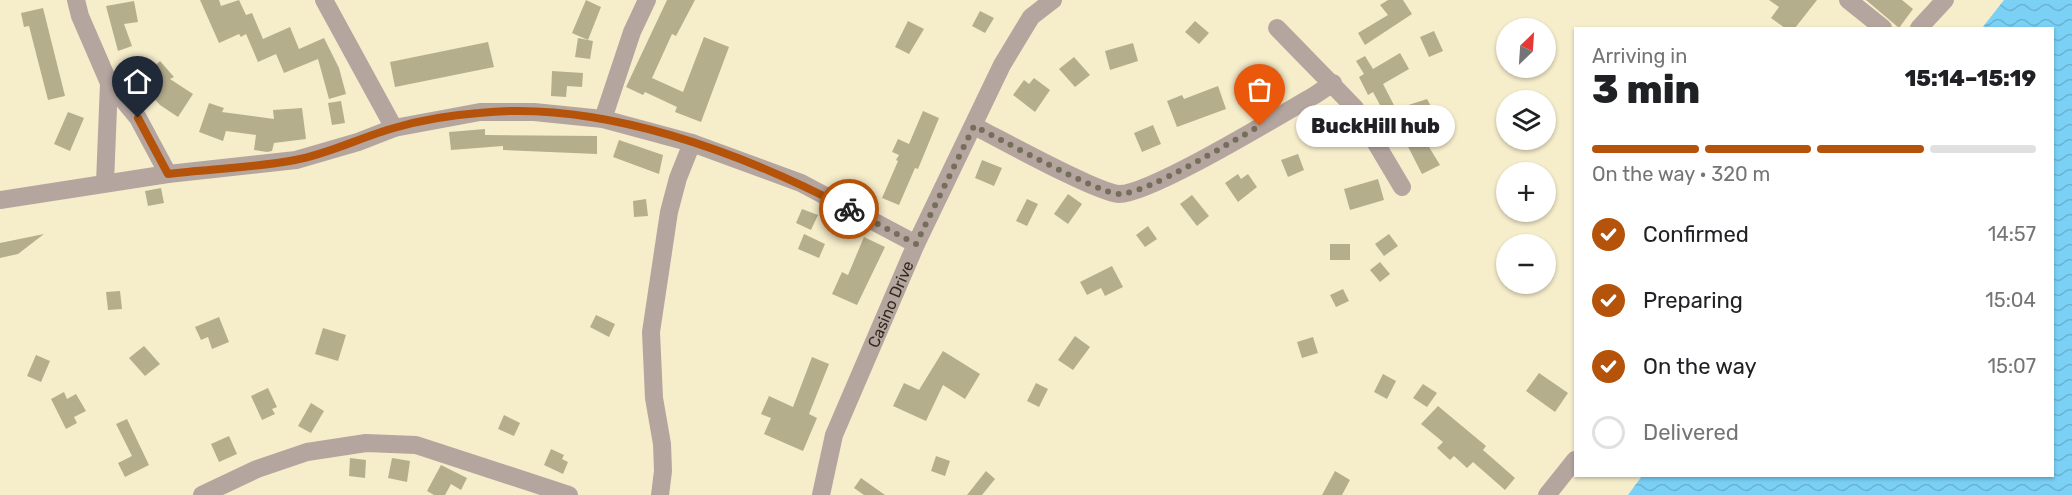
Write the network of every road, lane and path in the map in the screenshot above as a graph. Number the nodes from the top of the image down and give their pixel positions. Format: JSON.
{"nodes":[{"id":1,"x":76,"y":0,"type":"edge"},
{"id":2,"x":324,"y":0,"type":"edge"},
{"id":3,"x":647,"y":0,"type":"edge"},
{"id":4,"x":1053,"y":0,"type":"edge"},
{"id":5,"x":1848,"y":0,"type":"edge"},
{"id":6,"x":1946,"y":0,"type":"edge"},
{"id":7,"x":1882,"y":27,"type":"edge"},
{"id":8,"x":1920,"y":27,"type":"edge"},
{"id":9,"x":1276,"y":28,"type":"dead end"},
{"id":10,"x":109,"y":83,"type":"junction"},
{"id":11,"x":1333,"y":83,"type":"junction"},
{"id":12,"x":603,"y":119,"type":"junction"},
{"id":13,"x":974,"y":126,"type":"junction"},
{"id":14,"x":394,"y":128,"type":"junction"},
{"id":15,"x":692,"y":143,"type":"junction"},
{"id":16,"x":168,"y":174,"type":"junction"},
{"id":17,"x":105,"y":183,"type":"junction"},
{"id":18,"x":1402,"y":187,"type":"dead end"},
{"id":19,"x":0,"y":200,"type":"edge"},
{"id":20,"x":916,"y":244,"type":"junction"},
{"id":21,"x":1574,"y":461,"type":"edge"},
{"id":22,"x":202,"y":495,"type":"edge"},
{"id":23,"x":569,"y":495,"type":"edge"},
{"id":24,"x":660,"y":495,"type":"edge"},
{"id":25,"x":821,"y":495,"type":"edge"},
{"id":26,"x":1547,"y":495,"type":"edge"}],
"edges":[{"from":1,"to":10,"type":"street"},
{"from":2,"to":14,"type":"street"},
{"from":3,"to":12,"type":"street"},
{"from":4,"to":13,"type":"street","name":"Casino Drive"},
{"from":5,"to":7,"type":"street"},
{"from":6,"to":8,"type":"street"},
{"from":9,"to":11,"type":"street"},
{"from":10,"to":16,"type":"street"},
{"from":10,"to":17,"type":"street"},
{"from":11,"to":13,"type":"street"},
{"from":11,"to":18,"type":"street"},
{"from":12,"to":14,"type":"street"},
{"from":12,"to":15,"type":"street"},
{"from":13,"to":20,"type":"street","name":"Casino Drive"},
{"from":14,"to":16,"type":"street"},
{"from":15,"to":20,"type":"street"},
{"from":15,"to":24,"type":"street"},
{"from":16,"to":17,"type":"street"},
{"from":17,"to":19,"type":"street"},
{"from":20,"to":25,"type":"street","name":"Casino Drive"},
{"from":21,"to":26,"type":"street"},
{"from":22,"to":23,"type":"street"}]}
